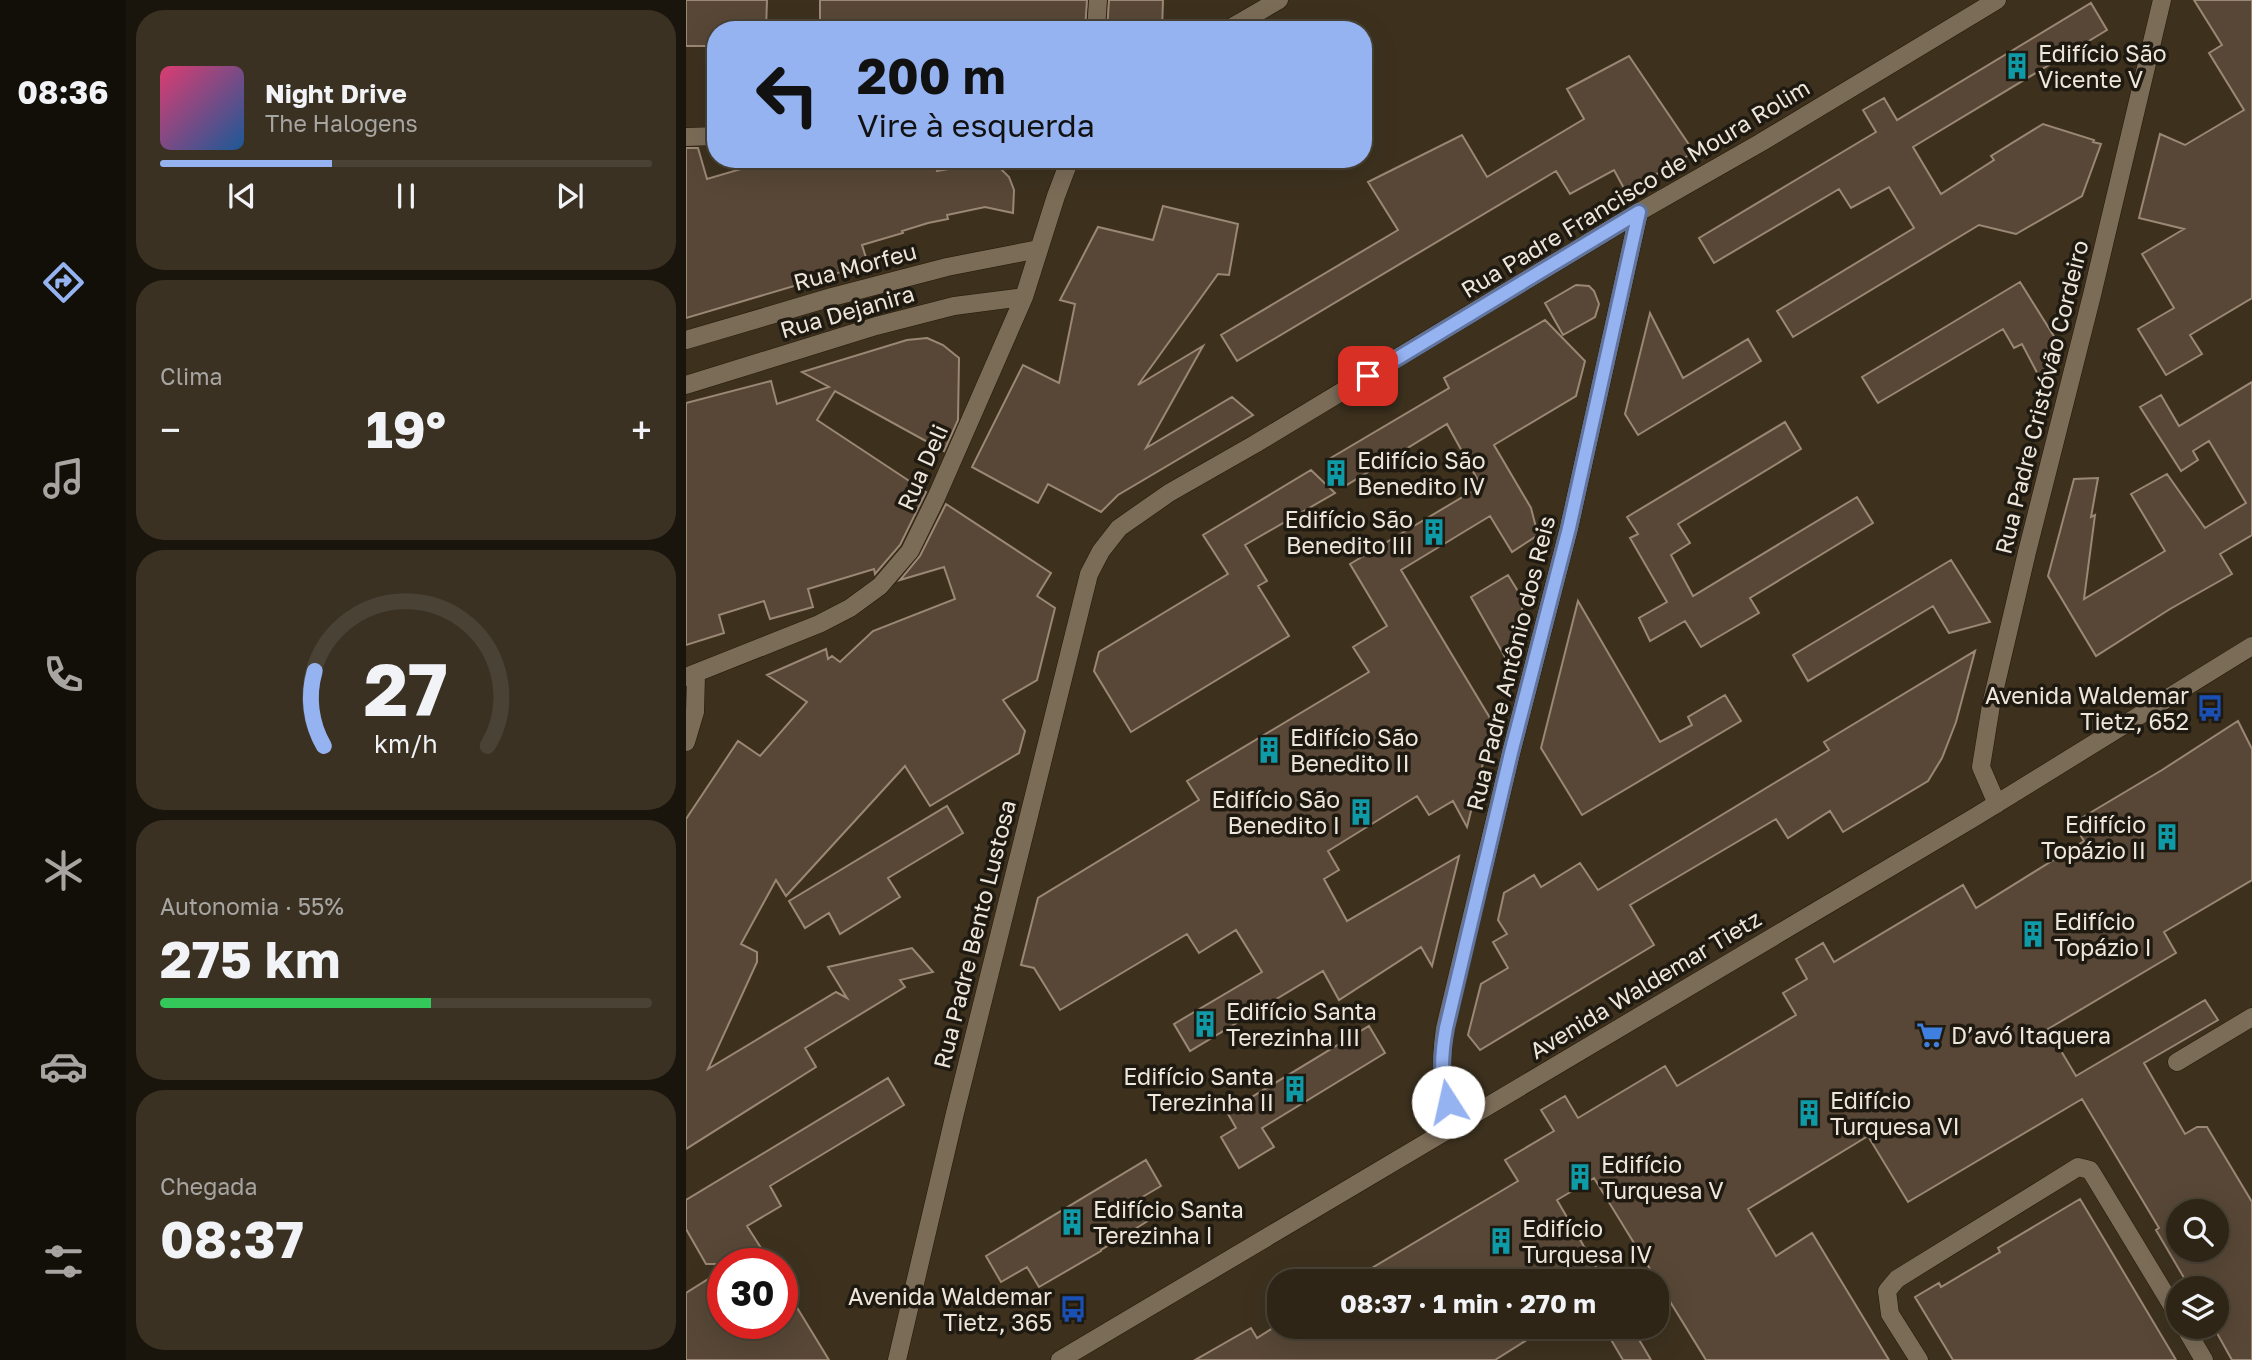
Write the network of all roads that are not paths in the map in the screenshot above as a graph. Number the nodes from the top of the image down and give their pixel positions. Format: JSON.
{"nodes":[{"id":1,"x":1098,"y":0,"type":"edge"},
{"id":2,"x":1279,"y":0,"type":"edge"},
{"id":3,"x":1997,"y":0,"type":"edge"},
{"id":4,"x":2162,"y":0,"type":"edge"},
{"id":5,"x":1097,"y":21,"type":"edge"},
{"id":6,"x":1243,"y":21,"type":"edge"},
{"id":7,"x":707,"y":136,"type":"edge"},
{"id":8,"x":686,"y":137,"type":"edge"},
{"id":9,"x":1067,"y":168,"type":"edge"},
{"id":10,"x":1639,"y":212,"type":"junction"},
{"id":11,"x":1039,"y":249,"type":"junction"},
{"id":12,"x":1024,"y":297,"type":"junction"},
{"id":13,"x":686,"y":340,"type":"edge"},
{"id":14,"x":686,"y":384,"type":"edge"},
{"id":15,"x":1119,"y":528,"type":"joint"},
{"id":16,"x":2252,"y":646,"type":"edge"},
{"id":17,"x":691,"y":676,"type":"edge"},
{"id":18,"x":686,"y":742,"type":"edge"},
{"id":19,"x":1997,"y":804,"type":"junction"},
{"id":20,"x":2252,"y":1017,"type":"edge"},
{"id":21,"x":2177,"y":1062,"type":"dead end"},
{"id":22,"x":1454,"y":1126,"type":"junction"},
{"id":23,"x":2166,"y":1295,"type":"edge"},
{"id":24,"x":2192,"y":1339,"type":"edge"},
{"id":25,"x":897,"y":1360,"type":"edge"},
{"id":26,"x":1060,"y":1360,"type":"edge"},
{"id":27,"x":1919,"y":1360,"type":"edge"},
{"id":28,"x":2204,"y":1360,"type":"edge"}],
"edges":[{"from":1,"to":5,"type":"street"},
{"from":2,"to":6,"type":"street"},
{"from":3,"to":10,"type":"street","name":"Rua Padre Francisco de Moura Rolim"},
{"from":4,"to":19,"type":"street","name":"Rua Padre Cristóvão Cordeiro"},
{"from":7,"to":8,"type":"street"},
{"from":9,"to":11,"type":"street","name":"Rua Deli"},
{"from":10,"to":15,"type":"street","name":"Rua Padre Francisco de Moura Rolim"},
{"from":10,"to":22,"type":"street","name":"Rua Padre Antônio dos Reis"},
{"from":11,"to":12,"type":"street","name":"Rua Deli"},
{"from":11,"to":13,"type":"street","name":"Rua Morfeu"},
{"from":12,"to":14,"type":"street","name":"Rua Dejanira"},
{"from":12,"to":17,"type":"street","name":"Rua Deli"},
{"from":15,"to":25,"type":"street","name":"Rua Padre Bento Lustosa"},
{"from":16,"to":19,"type":"street","name":"Avenida Waldemar Tietz"},
{"from":17,"to":18,"type":"street"},
{"from":19,"to":22,"type":"street","name":"Avenida Waldemar Tietz"},
{"from":20,"to":21,"type":"street"},
{"from":22,"to":26,"type":"street","name":"Avenida Waldemar Tietz"},
{"from":23,"to":27,"type":"street"},
{"from":24,"to":28,"type":"street"}]}
